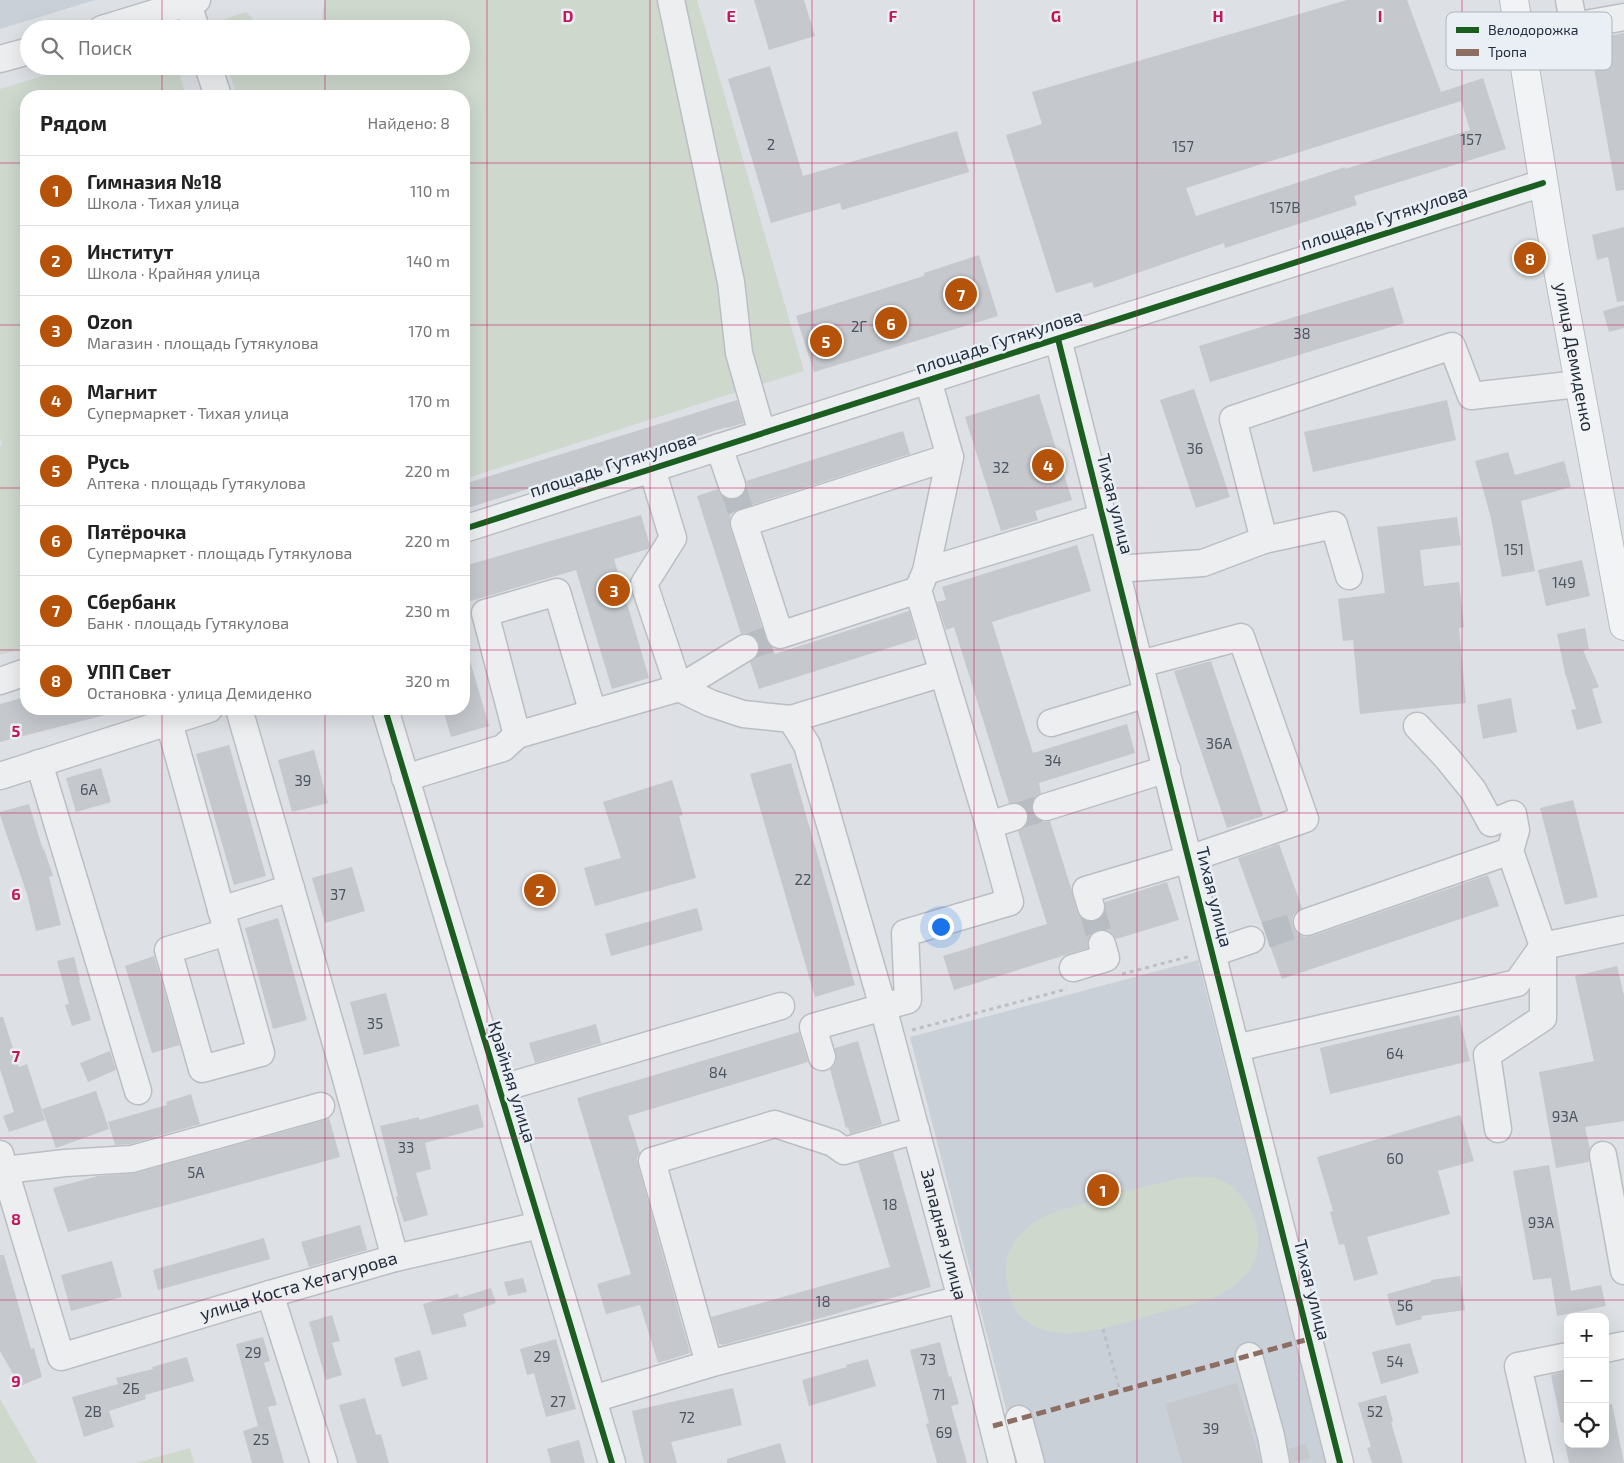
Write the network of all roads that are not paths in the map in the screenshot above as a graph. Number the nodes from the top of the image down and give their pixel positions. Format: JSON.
{"nodes":[{"id":1,"x":670,"y":0,"type":"edge"},
{"id":2,"x":192,"y":1,"type":"edge"},
{"id":3,"x":131,"y":20,"type":"edge"},
{"id":4,"x":195,"y":20,"type":"edge"},
{"id":5,"x":20,"y":53,"type":"edge"},
{"id":6,"x":0,"y":59,"type":"edge"},
{"id":7,"x":1525,"y":70,"type":"edge"},
{"id":8,"x":211,"y":75,"type":"edge"},
{"id":9,"x":216,"y":90,"type":"edge"},
{"id":10,"x":1543,"y":183,"type":"junction"},
{"id":11,"x":1058,"y":338,"type":"junction"},
{"id":12,"x":928,"y":380,"type":"junction"},
{"id":13,"x":1578,"y":384,"type":"junction"},
{"id":14,"x":762,"y":433,"type":"junction"},
{"id":15,"x":720,"y":447,"type":"junction"},
{"id":16,"x":950,"y":457,"type":"junction"},
{"id":17,"x":652,"y":469,"type":"junction"},
{"id":18,"x":732,"y":485,"type":"tunnel mouth"},
{"id":19,"x":1104,"y":517,"type":"junction"},
{"id":20,"x":470,"y":527,"type":"edge"},
{"id":21,"x":1264,"y":540,"type":"junction"},
{"id":22,"x":1116,"y":569,"type":"junction"},
{"id":23,"x":1349,"y":576,"type":"dead end"},
{"id":24,"x":922,"y":581,"type":"junction"},
{"id":25,"x":1624,"y":626,"type":"edge"},
{"id":26,"x":745,"y":648,"type":"tunnel mouth"},
{"id":27,"x":1140,"y":664,"type":"junction"},
{"id":28,"x":943,"y":673,"type":"junction"},
{"id":29,"x":20,"y":674,"type":"edge"},
{"id":30,"x":0,"y":681,"type":"edge"},
{"id":31,"x":679,"y":688,"type":"junction"},
{"id":32,"x":1147,"y":694,"type":"junction"},
{"id":33,"x":593,"y":713,"type":"junction"},
{"id":34,"x":191,"y":715,"type":"edge"},
{"id":35,"x":241,"y":715,"type":"edge"},
{"id":36,"x":387,"y":715,"type":"edge"},
{"id":37,"x":791,"y":718,"type":"junction"},
{"id":38,"x":169,"y":722,"type":"junction"},
{"id":39,"x":1051,"y":723,"type":"dead end"},
{"id":40,"x":1417,"y":726,"type":"dead end"},
{"id":41,"x":517,"y":735,"type":"junction"},
{"id":42,"x":39,"y":763,"type":"junction"},
{"id":43,"x":1167,"y":768,"type":"junction"},
{"id":44,"x":0,"y":776,"type":"edge"},
{"id":45,"x":405,"y":778,"type":"junction"},
{"id":46,"x":1046,"y":807,"type":"tunnel mouth"},
{"id":47,"x":1014,"y":817,"type":"tunnel mouth"},
{"id":48,"x":989,"y":825,"type":"junction"},
{"id":49,"x":1510,"y":851,"type":"junction"},
{"id":50,"x":1189,"y":859,"type":"junction"},
{"id":51,"x":291,"y":888,"type":"junction"},
{"id":52,"x":1091,"y":907,"type":"tunnel mouth"},
{"id":53,"x":224,"y":921,"type":"junction"},
{"id":54,"x":1307,"y":922,"type":"tunnel mouth"},
{"id":55,"x":1624,"y":928,"type":"edge"},
{"id":56,"x":1251,"y":940,"type":"tunnel mouth"},
{"id":57,"x":1102,"y":944,"type":"tunnel mouth"},
{"id":58,"x":1543,"y":946,"type":"junction"},
{"id":59,"x":1203,"y":954,"type":"junction"},
{"id":60,"x":1072,"y":978,"type":"road end"},
{"id":61,"x":781,"y":1006,"type":"dead end"},
{"id":62,"x":883,"y":1007,"type":"junction"},
{"id":63,"x":1236,"y":1048,"type":"junction"},
{"id":64,"x":822,"y":1057,"type":"dead end"},
{"id":65,"x":499,"y":1089,"type":"junction"},
{"id":66,"x":138,"y":1091,"type":"dead end"},
{"id":67,"x":321,"y":1106,"type":"dead end"},
{"id":68,"x":1498,"y":1129,"type":"dead end"},
{"id":69,"x":916,"y":1130,"type":"junction"},
{"id":70,"x":1603,"y":1155,"type":"dead end"},
{"id":71,"x":2,"y":1162,"type":"edge"},
{"id":72,"x":1619,"y":1213,"type":"edge"},
{"id":73,"x":540,"y":1225,"type":"junction"},
{"id":74,"x":395,"y":1258,"type":"junction"},
{"id":75,"x":1624,"y":1272,"type":"edge"},
{"id":76,"x":270,"y":1294,"type":"junction"},
{"id":77,"x":961,"y":1299,"type":"junction"},
{"id":78,"x":1624,"y":1345,"type":"edge"},
{"id":79,"x":1609,"y":1348,"type":"edge"},
{"id":80,"x":1249,"y":1356,"type":"dead end"},
{"id":81,"x":1564,"y":1357,"type":"edge"},
{"id":82,"x":709,"y":1364,"type":"junction"},
{"id":83,"x":593,"y":1399,"type":"junction"},
{"id":84,"x":1019,"y":1419,"type":"dead end"},
{"id":85,"x":324,"y":1463,"type":"edge"},
{"id":86,"x":612,"y":1463,"type":"edge"},
{"id":87,"x":1002,"y":1463,"type":"edge"},
{"id":88,"x":1031,"y":1463,"type":"edge"},
{"id":89,"x":1276,"y":1463,"type":"edge"},
{"id":90,"x":1340,"y":1463,"type":"edge"},
{"id":91,"x":1540,"y":1463,"type":"edge"}],
"edges":[{"from":1,"to":14,"type":"street"},
{"from":2,"to":3,"type":"street"},
{"from":2,"to":4,"type":"street"},
{"from":5,"to":6,"type":"street"},
{"from":7,"to":10,"type":"main road","name":"улица Демиденко"},
{"from":8,"to":9,"type":"street"},
{"from":10,"to":11,"type":"street","name":"площадь Гутякулова"},
{"from":10,"to":13,"type":"main road","name":"улица Демиденко"},
{"from":11,"to":12,"type":"street","name":"площадь Гутякулова"},
{"from":11,"to":19,"type":"street","name":"Тихая улица"},
{"from":12,"to":14,"type":"street","name":"площадь Гутякулова"},
{"from":12,"to":16,"type":"street"},
{"from":13,"to":21,"type":"street"},
{"from":13,"to":25,"type":"main road","name":"улица Демиденко"},
{"from":14,"to":15,"type":"street","name":"площадь Гутякулова"},
{"from":15,"to":17,"type":"street","name":"площадь Гутякулова"},
{"from":15,"to":18,"type":"street"},
{"from":16,"to":24,"type":"street"},
{"from":16,"to":24,"type":"street"},
{"from":17,"to":20,"type":"street","name":"площадь Гутякулова"},
{"from":17,"to":31,"type":"street"},
{"from":19,"to":22,"type":"street","name":"Тихая улица"},
{"from":19,"to":24,"type":"street"},
{"from":21,"to":22,"type":"street"},
{"from":21,"to":23,"type":"street"},
{"from":22,"to":27,"type":"street","name":"Тихая улица"},
{"from":24,"to":28,"type":"street"},
{"from":26,"to":31,"type":"street"},
{"from":27,"to":32,"type":"street","name":"Тихая улица"},
{"from":27,"to":50,"type":"street"},
{"from":28,"to":37,"type":"street"},
{"from":28,"to":48,"type":"street"},
{"from":29,"to":30,"type":"street"},
{"from":31,"to":33,"type":"street"},
{"from":31,"to":37,"type":"street"},
{"from":32,"to":39,"type":"street"},
{"from":32,"to":43,"type":"street","name":"Тихая улица"},
{"from":33,"to":41,"type":"street"},
{"from":33,"to":41,"type":"street"},
{"from":34,"to":38,"type":"street"},
{"from":35,"to":51,"type":"street"},
{"from":36,"to":45,"type":"street","name":"Крайняя улица"},
{"from":37,"to":62,"type":"street","name":"Западная улица"},
{"from":38,"to":42,"type":"street"},
{"from":38,"to":53,"type":"street"},
{"from":40,"to":49,"type":"street"},
{"from":41,"to":45,"type":"street"},
{"from":42,"to":44,"type":"street"},
{"from":42,"to":66,"type":"street"},
{"from":43,"to":46,"type":"street"},
{"from":43,"to":50,"type":"street","name":"Тихая улица"},
{"from":45,"to":65,"type":"street","name":"Крайняя улица"},
{"from":47,"to":48,"type":"street"},
{"from":48,"to":62,"type":"street"},
{"from":49,"to":54,"type":"street"},
{"from":49,"to":58,"type":"street"},
{"from":50,"to":52,"type":"street"},
{"from":50,"to":59,"type":"street","name":"Тихая улица"},
{"from":51,"to":53,"type":"street"},
{"from":51,"to":74,"type":"street"},
{"from":53,"to":53,"type":"street"},
{"from":55,"to":58,"type":"street"},
{"from":56,"to":59,"type":"street"},
{"from":57,"to":60,"type":"street"},
{"from":58,"to":63,"type":"street"},
{"from":58,"to":68,"type":"street"},
{"from":59,"to":63,"type":"street","name":"Тихая улица"},
{"from":61,"to":65,"type":"street"},
{"from":62,"to":64,"type":"street"},
{"from":62,"to":69,"type":"street","name":"Западная улица"},
{"from":63,"to":90,"type":"street","name":"Тихая улица"},
{"from":65,"to":73,"type":"street","name":"Крайняя улица"},
{"from":67,"to":71,"type":"street"},
{"from":69,"to":77,"type":"street","name":"Западная улица"},
{"from":69,"to":82,"type":"street"},
{"from":70,"to":72,"type":"street"},
{"from":71,"to":76,"type":"street","name":"улица Коста Хетагурова"},
{"from":72,"to":75,"type":"street"},
{"from":73,"to":74,"type":"street","name":"улица Коста Хетагурова"},
{"from":73,"to":83,"type":"street","name":"Крайняя улица"},
{"from":74,"to":76,"type":"street","name":"улица Коста Хетагурова"},
{"from":76,"to":85,"type":"street"},
{"from":77,"to":82,"type":"street"},
{"from":77,"to":87,"type":"street","name":"Западная улица"},
{"from":78,"to":79,"type":"street"},
{"from":80,"to":89,"type":"street"},
{"from":81,"to":91,"type":"street"},
{"from":82,"to":83,"type":"street"},
{"from":83,"to":86,"type":"street","name":"Крайняя улица"},
{"from":84,"to":88,"type":"street"}]}
